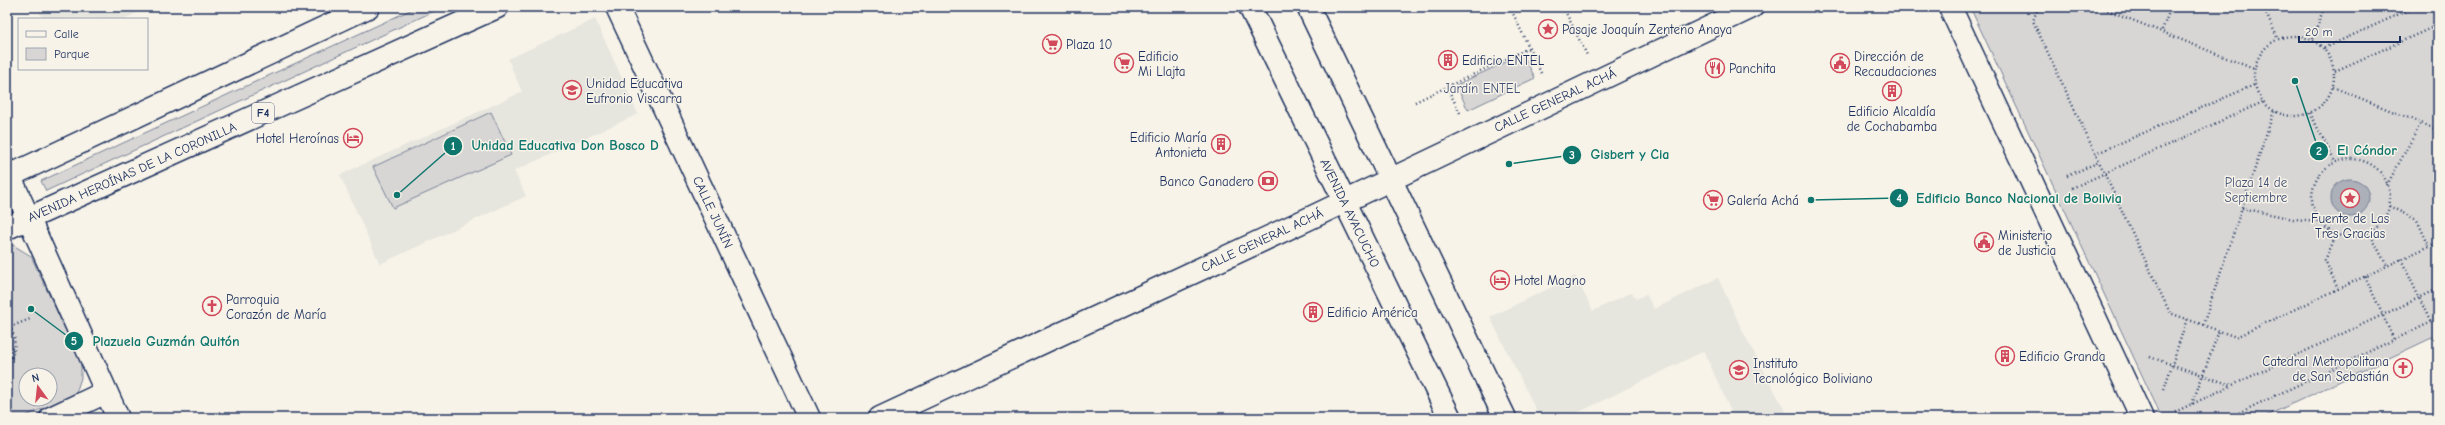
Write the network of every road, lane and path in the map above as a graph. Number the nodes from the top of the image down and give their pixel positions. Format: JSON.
{"nodes":[{"id":1,"x":368,"y":7,"type":"edge"},
{"id":2,"x":497,"y":7,"type":"edge"},
{"id":3,"x":617,"y":7,"type":"edge"},
{"id":4,"x":1250,"y":7,"type":"edge"},
{"id":5,"x":1308,"y":7,"type":"edge"},
{"id":6,"x":1510,"y":7,"type":"edge"},
{"id":7,"x":1563,"y":7,"type":"edge"},
{"id":8,"x":1752,"y":7,"type":"edge"},
{"id":9,"x":1950,"y":7,"type":"edge"},
{"id":10,"x":2038,"y":7,"type":"edge"},
{"id":11,"x":2100,"y":7,"type":"edge"},
{"id":12,"x":2171,"y":7,"type":"edge"},
{"id":13,"x":2263,"y":7,"type":"edge"},
{"id":14,"x":2324,"y":7,"type":"edge"},
{"id":15,"x":2415,"y":7,"type":"edge"},
{"id":16,"x":2438,"y":25,"type":"edge"},
{"id":17,"x":2162,"y":30,"type":"junction"},
{"id":18,"x":2278,"y":39,"type":"junction"},
{"id":19,"x":2313,"y":39,"type":"junction"},
{"id":20,"x":2324,"y":48,"type":"junction"},
{"id":21,"x":1585,"y":52,"type":"dead end"},
{"id":22,"x":2254,"y":69,"type":"junction"},
{"id":23,"x":2335,"y":71,"type":"junction"},
{"id":24,"x":2254,"y":85,"type":"junction"},
{"id":25,"x":1447,"y":87,"type":"junction"},
{"id":26,"x":2333,"y":87,"type":"junction"},
{"id":27,"x":1415,"y":102,"type":"dead end"},
{"id":28,"x":2263,"y":102,"type":"junction"},
{"id":29,"x":2274,"y":111,"type":"junction"},
{"id":30,"x":2310,"y":113,"type":"junction"},
{"id":31,"x":1464,"y":120,"type":"dead end"},
{"id":32,"x":2421,"y":123,"type":"junction"},
{"id":33,"x":2438,"y":130,"type":"edge"},
{"id":34,"x":2095,"y":154,"type":"junction"},
{"id":35,"x":2099,"y":162,"type":"junction"},
{"id":36,"x":2334,"y":162,"type":"junction"},
{"id":37,"x":8,"y":174,"type":"edge"},
{"id":38,"x":2105,"y":174,"type":"junction"},
{"id":39,"x":2067,"y":176,"type":"dead end"},
{"id":40,"x":1390,"y":178,"type":"junction"},
{"id":41,"x":2387,"y":185,"type":"junction"},
{"id":42,"x":2072,"y":188,"type":"dead end"},
{"id":43,"x":1344,"y":201,"type":"junction"},
{"id":44,"x":2389,"y":206,"type":"junction"},
{"id":45,"x":2242,"y":208,"type":"junction"},
{"id":46,"x":29,"y":218,"type":"junction"},
{"id":47,"x":2320,"y":221,"type":"junction"},
{"id":48,"x":7,"y":228,"type":"edge"},
{"id":49,"x":2369,"y":232,"type":"junction"},
{"id":50,"x":2337,"y":234,"type":"junction"},
{"id":51,"x":2438,"y":242,"type":"edge"},
{"id":52,"x":2429,"y":246,"type":"junction"},
{"id":53,"x":2401,"y":259,"type":"junction"},
{"id":54,"x":2387,"y":266,"type":"junction"},
{"id":55,"x":2365,"y":276,"type":"junction"},
{"id":56,"x":2338,"y":289,"type":"junction"},
{"id":57,"x":2438,"y":289,"type":"edge"},
{"id":58,"x":2419,"y":298,"type":"junction"},
{"id":59,"x":2383,"y":315,"type":"junction"},
{"id":60,"x":30,"y":319,"type":"dead end"},
{"id":61,"x":2187,"y":319,"type":"junction"},
{"id":62,"x":2438,"y":319,"type":"edge"},
{"id":63,"x":7,"y":323,"type":"edge"},
{"id":64,"x":2431,"y":323,"type":"junction"},
{"id":65,"x":2203,"y":325,"type":"junction"},
{"id":66,"x":10,"y":327,"type":"junction"},
{"id":67,"x":2219,"y":331,"type":"junction"},
{"id":68,"x":2394,"y":340,"type":"junction"},
{"id":69,"x":2150,"y":357,"type":"dead end"},
{"id":70,"x":7,"y":365,"type":"edge"},
{"id":71,"x":2172,"y":365,"type":"junction"},
{"id":72,"x":2203,"y":375,"type":"junction"},
{"id":73,"x":2232,"y":385,"type":"junction"},
{"id":74,"x":2164,"y":389,"type":"dead end"},
{"id":75,"x":106,"y":392,"type":"junction"},
{"id":76,"x":7,"y":401,"type":"edge"},
{"id":77,"x":2192,"y":404,"type":"junction"},
{"id":78,"x":9,"y":405,"type":"dead end"},
{"id":79,"x":2175,"y":412,"type":"dead end"},
{"id":80,"x":50,"y":418,"type":"edge"},
{"id":81,"x":118,"y":418,"type":"edge"},
{"id":82,"x":809,"y":418,"type":"edge"},
{"id":83,"x":880,"y":418,"type":"edge"},
{"id":84,"x":1450,"y":418,"type":"edge"},
{"id":85,"x":1505,"y":418,"type":"edge"},
{"id":86,"x":2142,"y":418,"type":"edge"},
{"id":87,"x":2228,"y":418,"type":"edge"}],
"edges":[{"from":1,"to":37,"type":"street"},
{"from":2,"to":46,"type":"street","name":"AVENIDA HEROÍNAS DE LA CORONILLA","number":"F4"},
{"from":3,"to":82,"type":"street","name":"CALLE JUNÍN"},
{"from":4,"to":43,"type":"street","name":"AVENIDA AYACUCHO"},
{"from":5,"to":40,"type":"street"},
{"from":6,"to":25,"type":"path"},
{"from":7,"to":21,"type":"path"},
{"from":8,"to":40,"type":"street","name":"CALLE GENERAL ACHÁ"},
{"from":9,"to":86,"type":"street"},
{"from":10,"to":34,"type":"path"},
{"from":11,"to":17,"type":"path"},
{"from":12,"to":17,"type":"path"},
{"from":13,"to":18,"type":"path"},
{"from":14,"to":19,"type":"path"},
{"from":15,"to":20,"type":"path"},
{"from":16,"to":23,"type":"path"},
{"from":17,"to":22,"type":"path"},
{"from":18,"to":19,"type":"path"},
{"from":18,"to":22,"type":"path"},
{"from":19,"to":20,"type":"path"},
{"from":20,"to":23,"type":"path"},
{"from":22,"to":24,"type":"path"},
{"from":23,"to":26,"type":"path"},
{"from":24,"to":28,"type":"path"},
{"from":24,"to":34,"type":"path"},
{"from":25,"to":27,"type":"path"},
{"from":25,"to":31,"type":"path"},
{"from":26,"to":30,"type":"path"},
{"from":26,"to":32,"type":"path"},
{"from":28,"to":29,"type":"path"},
{"from":28,"to":38,"type":"path"},
{"from":29,"to":30,"type":"path"},
{"from":29,"to":45,"type":"path"},
{"from":30,"to":36,"type":"path"},
{"from":32,"to":33,"type":"path"},
{"from":32,"to":41,"type":"path"},
{"from":34,"to":35,"type":"path"},
{"from":35,"to":38,"type":"path"},
{"from":35,"to":39,"type":"path"},
{"from":36,"to":41,"type":"path"},
{"from":36,"to":47,"type":"path"},
{"from":37,"to":46,"type":"street"},
{"from":38,"to":42,"type":"path"},
{"from":38,"to":61,"type":"path"},
{"from":40,"to":43,"type":"street","name":"CALLE GENERAL ACHÁ"},
{"from":40,"to":85,"type":"street"},
{"from":41,"to":44,"type":"path"},
{"from":43,"to":83,"type":"street","name":"CALLE GENERAL ACHÁ"},
{"from":43,"to":84,"type":"street","name":"AVENIDA AYACUCHO"},
{"from":44,"to":49,"type":"path"},
{"from":44,"to":52,"type":"path"},
{"from":45,"to":47,"type":"path"},
{"from":45,"to":65,"type":"path"},
{"from":46,"to":48,"type":"street","name":"AVENIDA HEROÍNAS DE LA CORONILLA","number":"F4"},
{"from":46,"to":75,"type":"street"},
{"from":47,"to":50,"type":"path"},
{"from":49,"to":50,"type":"path"},
{"from":49,"to":54,"type":"path"},
{"from":50,"to":56,"type":"path"},
{"from":51,"to":52,"type":"path"},
{"from":52,"to":53,"type":"path"},
{"from":53,"to":54,"type":"path"},
{"from":53,"to":58,"type":"path"},
{"from":54,"to":55,"type":"path"},
{"from":55,"to":56,"type":"path"},
{"from":55,"to":59,"type":"path"},
{"from":56,"to":67,"type":"path"},
{"from":57,"to":58,"type":"path"},
{"from":58,"to":59,"type":"path"},
{"from":58,"to":64,"type":"path"},
{"from":59,"to":68,"type":"path"},
{"from":59,"to":73,"type":"path"},
{"from":60,"to":66,"type":"path"},
{"from":61,"to":65,"type":"path"},
{"from":61,"to":71,"type":"path"},
{"from":62,"to":64,"type":"path"},
{"from":63,"to":66,"type":"path"},
{"from":64,"to":68,"type":"path"},
{"from":65,"to":67,"type":"path"},
{"from":66,"to":70,"type":"path"},
{"from":67,"to":72,"type":"path"},
{"from":68,"to":87,"type":"path"},
{"from":69,"to":71,"type":"path"},
{"from":71,"to":72,"type":"path"},
{"from":71,"to":74,"type":"path"},
{"from":72,"to":73,"type":"path"},
{"from":72,"to":77,"type":"path"},
{"from":73,"to":77,"type":"path"},
{"from":75,"to":80,"type":"street"},
{"from":75,"to":81,"type":"street"},
{"from":76,"to":78,"type":"path"},
{"from":77,"to":79,"type":"path"}]}
